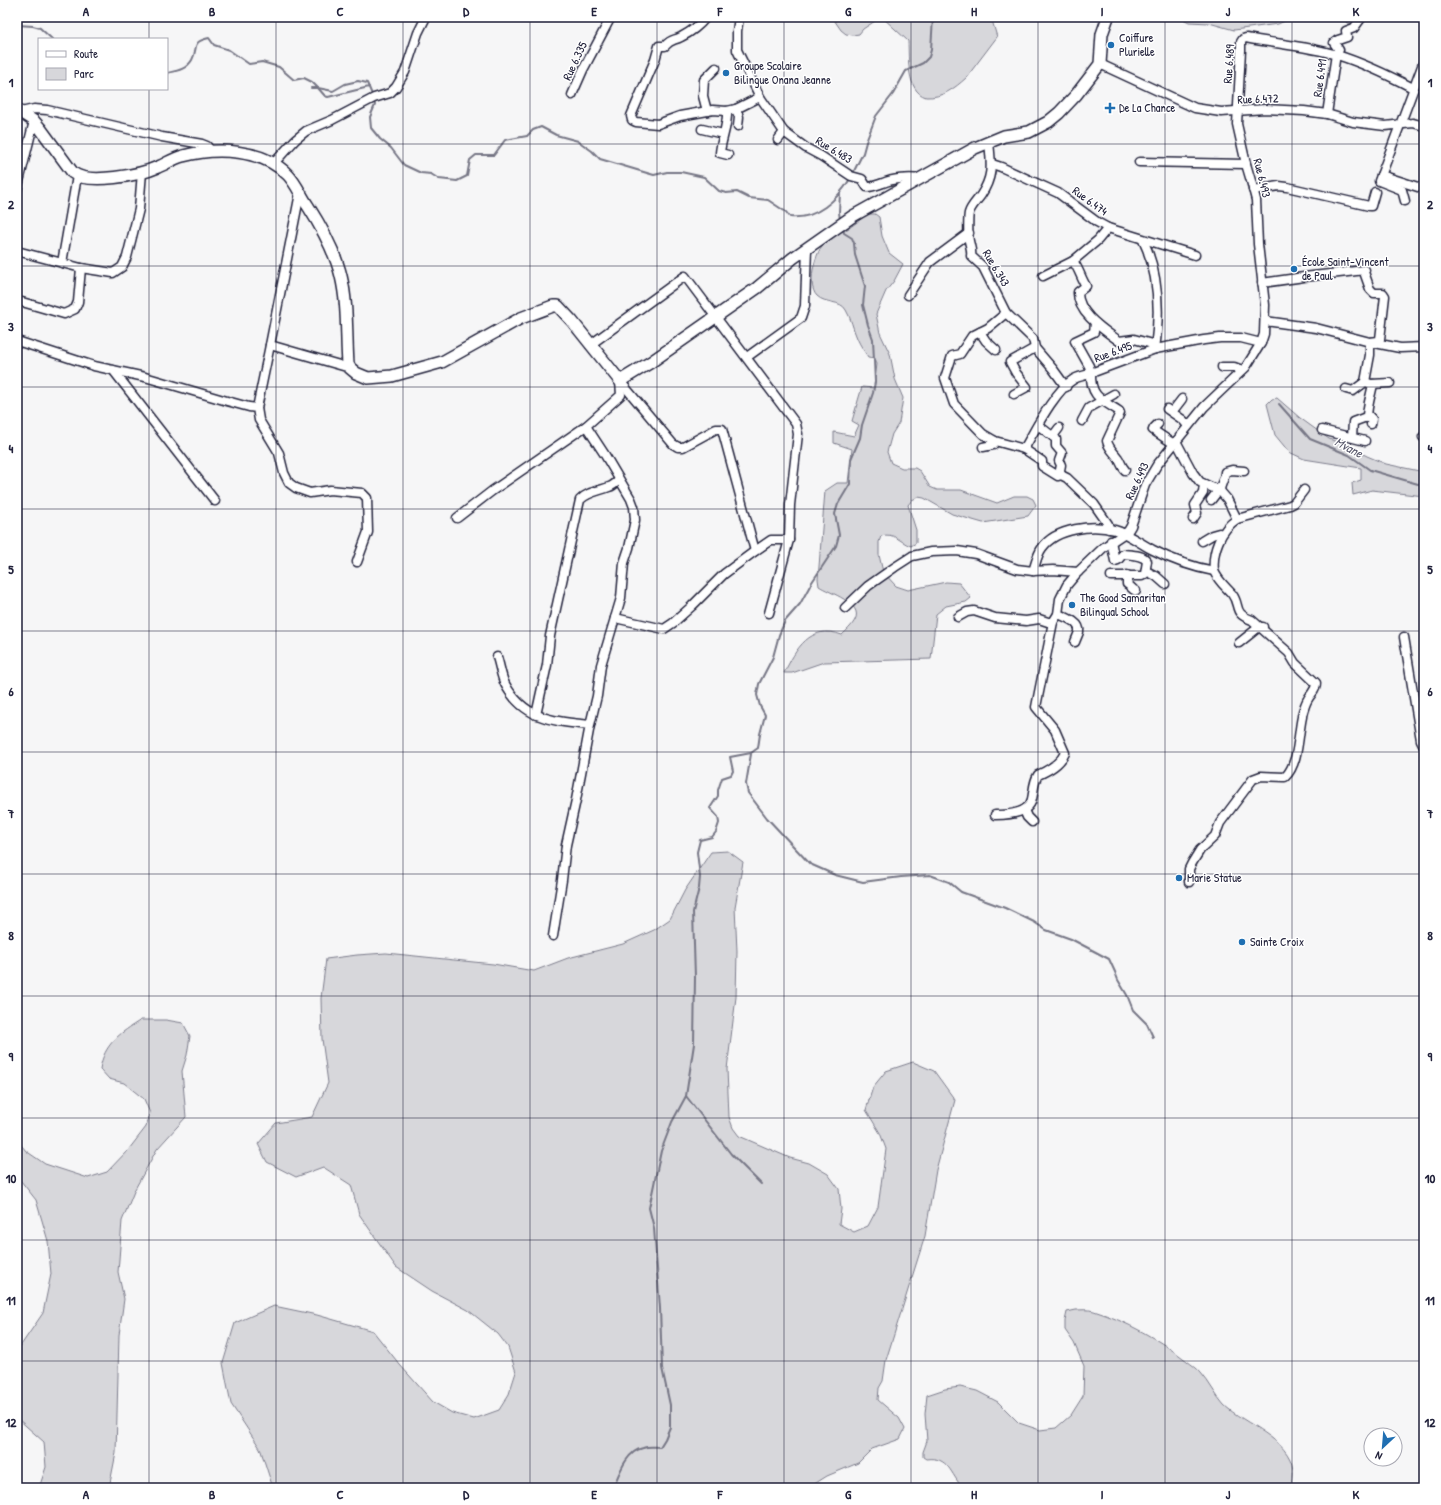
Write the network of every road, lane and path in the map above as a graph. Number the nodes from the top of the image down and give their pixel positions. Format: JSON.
{"nodes":[{"id":1,"x":426,"y":17,"type":"edge"},
{"id":2,"x":611,"y":17,"type":"edge"},
{"id":3,"x":706,"y":17,"type":"edge"},
{"id":4,"x":738,"y":17,"type":"edge"},
{"id":5,"x":1108,"y":17,"type":"edge"},
{"id":6,"x":1362,"y":17,"type":"edge"},
{"id":7,"x":1336,"y":54,"type":"junction"},
{"id":8,"x":1100,"y":64,"type":"junction"},
{"id":9,"x":1423,"y":64,"type":"edge"},
{"id":10,"x":716,"y":68,"type":"dead end"},
{"id":11,"x":1413,"y":88,"type":"junction"},
{"id":12,"x":572,"y":95,"type":"dead end"},
{"id":13,"x":760,"y":97,"type":"junction"},
{"id":14,"x":736,"y":109,"type":"junction"},
{"id":15,"x":19,"y":111,"type":"edge"},
{"id":16,"x":707,"y":111,"type":"junction"},
{"id":17,"x":726,"y":111,"type":"junction"},
{"id":18,"x":1238,"y":112,"type":"junction"},
{"id":19,"x":1327,"y":114,"type":"junction"},
{"id":20,"x":34,"y":121,"type":"junction"},
{"id":21,"x":738,"y":126,"type":"dead end"},
{"id":22,"x":1400,"y":126,"type":"junction"},
{"id":23,"x":1424,"y":126,"type":"edge"},
{"id":24,"x":702,"y":129,"type":"dead end"},
{"id":25,"x":784,"y":132,"type":"junction"},
{"id":26,"x":723,"y":134,"type":"junction"},
{"id":27,"x":778,"y":140,"type":"dead end"},
{"id":28,"x":989,"y":142,"type":"junction"},
{"id":29,"x":212,"y":152,"type":"junction"},
{"id":30,"x":728,"y":155,"type":"dead end"},
{"id":31,"x":1139,"y":162,"type":"dead end"},
{"id":32,"x":274,"y":163,"type":"junction"},
{"id":33,"x":992,"y":164,"type":"junction"},
{"id":34,"x":1246,"y":164,"type":"junction"},
{"id":35,"x":142,"y":172,"type":"junction"},
{"id":36,"x":77,"y":176,"type":"junction"},
{"id":37,"x":1380,"y":178,"type":"junction"},
{"id":38,"x":919,"y":179,"type":"junction"},
{"id":39,"x":1424,"y":189,"type":"edge"},
{"id":40,"x":17,"y":190,"type":"edge"},
{"id":41,"x":1253,"y":190,"type":"junction"},
{"id":42,"x":1375,"y":192,"type":"junction"},
{"id":43,"x":300,"y":193,"type":"junction"},
{"id":44,"x":1366,"y":196,"type":"dead end"},
{"id":45,"x":1405,"y":201,"type":"dead end"},
{"id":46,"x":1108,"y":228,"type":"junction"},
{"id":47,"x":970,"y":233,"type":"junction"},
{"id":48,"x":1143,"y":240,"type":"junction"},
{"id":49,"x":807,"y":248,"type":"junction"},
{"id":50,"x":17,"y":251,"type":"edge"},
{"id":51,"x":1194,"y":255,"type":"dead end"},
{"id":52,"x":1073,"y":261,"type":"junction"},
{"id":53,"x":62,"y":263,"type":"junction"},
{"id":54,"x":81,"y":268,"type":"junction"},
{"id":55,"x":1043,"y":276,"type":"dead end"},
{"id":56,"x":1262,"y":283,"type":"junction"},
{"id":57,"x":908,"y":295,"type":"dead end"},
{"id":58,"x":22,"y":302,"type":"dead end"},
{"id":59,"x":1006,"y":313,"type":"junction"},
{"id":60,"x":715,"y":317,"type":"junction"},
{"id":61,"x":1264,"y":321,"type":"junction"},
{"id":62,"x":1095,"y":323,"type":"junction"},
{"id":63,"x":980,"y":332,"type":"junction"},
{"id":64,"x":17,"y":341,"type":"edge"},
{"id":65,"x":1370,"y":342,"type":"junction"},
{"id":66,"x":1261,"y":343,"type":"junction"},
{"id":67,"x":270,"y":345,"type":"junction"},
{"id":68,"x":590,"y":345,"type":"junction"},
{"id":69,"x":1424,"y":347,"type":"edge"},
{"id":70,"x":1035,"y":348,"type":"junction"},
{"id":71,"x":1155,"y":349,"type":"junction"},
{"id":72,"x":996,"y":350,"type":"dead end"},
{"id":73,"x":747,"y":357,"type":"junction"},
{"id":74,"x":1222,"y":367,"type":"dead end"},
{"id":75,"x":350,"y":368,"type":"junction"},
{"id":76,"x":113,"y":370,"type":"junction"},
{"id":77,"x":1242,"y":370,"type":"junction"},
{"id":78,"x":1091,"y":373,"type":"junction"},
{"id":79,"x":620,"y":381,"type":"junction"},
{"id":80,"x":1369,"y":383,"type":"junction"},
{"id":81,"x":1390,"y":383,"type":"dead end"},
{"id":82,"x":1066,"y":386,"type":"junction"},
{"id":83,"x":1346,"y":389,"type":"dead end"},
{"id":84,"x":1014,"y":394,"type":"dead end"},
{"id":85,"x":1114,"y":394,"type":"dead end"},
{"id":86,"x":1182,"y":399,"type":"dead end"},
{"id":87,"x":1101,"y":401,"type":"junction"},
{"id":88,"x":257,"y":408,"type":"junction"},
{"id":89,"x":1082,"y":421,"type":"dead end"},
{"id":90,"x":1158,"y":424,"type":"dead end"},
{"id":91,"x":1038,"y":425,"type":"junction"},
{"id":92,"x":586,"y":426,"type":"junction"},
{"id":93,"x":1188,"y":426,"type":"junction"},
{"id":94,"x":1059,"y":428,"type":"dead end"},
{"id":95,"x":1322,"y":430,"type":"dead end"},
{"id":96,"x":1053,"y":436,"type":"junction"},
{"id":97,"x":1352,"y":437,"type":"junction"},
{"id":98,"x":995,"y":441,"type":"junction"},
{"id":99,"x":1365,"y":441,"type":"dead end"},
{"id":100,"x":1175,"y":443,"type":"junction"},
{"id":101,"x":983,"y":447,"type":"dead end"},
{"id":102,"x":1024,"y":449,"type":"junction"},
{"id":103,"x":1125,"y":470,"type":"dead end"},
{"id":104,"x":1244,"y":471,"type":"dead end"},
{"id":105,"x":1061,"y":475,"type":"junction"},
{"id":106,"x":619,"y":480,"type":"junction"},
{"id":107,"x":1204,"y":484,"type":"junction"},
{"id":108,"x":1304,"y":490,"type":"dead end"},
{"id":109,"x":1219,"y":491,"type":"junction"},
{"id":110,"x":1211,"y":500,"type":"dead end"},
{"id":111,"x":215,"y":501,"type":"dead end"},
{"id":112,"x":457,"y":518,"type":"dead end"},
{"id":113,"x":1193,"y":519,"type":"dead end"},
{"id":114,"x":1236,"y":519,"type":"junction"},
{"id":115,"x":1109,"y":529,"type":"junction"},
{"id":116,"x":1124,"y":534,"type":"junction"},
{"id":117,"x":1221,"y":535,"type":"junction"},
{"id":118,"x":789,"y":540,"type":"junction"},
{"id":119,"x":1111,"y":541,"type":"junction"},
{"id":120,"x":1202,"y":541,"type":"dead end"},
{"id":121,"x":755,"y":551,"type":"junction"},
{"id":122,"x":357,"y":562,"type":"dead end"},
{"id":123,"x":1034,"y":571,"type":"junction"},
{"id":124,"x":1146,"y":571,"type":"junction"},
{"id":125,"x":1078,"y":572,"type":"junction"},
{"id":126,"x":1214,"y":572,"type":"junction"},
{"id":127,"x":1127,"y":575,"type":"junction"},
{"id":128,"x":1111,"y":576,"type":"dead end"},
{"id":129,"x":1165,"y":584,"type":"dead end"},
{"id":130,"x":1136,"y":591,"type":"dead end"},
{"id":131,"x":846,"y":608,"type":"dead end"},
{"id":132,"x":769,"y":613,"type":"dead end"},
{"id":133,"x":1058,"y":614,"type":"junction"},
{"id":134,"x":958,"y":617,"type":"dead end"},
{"id":135,"x":615,"y":618,"type":"junction"},
{"id":136,"x":1053,"y":622,"type":"junction"},
{"id":137,"x":1263,"y":627,"type":"junction"},
{"id":138,"x":1404,"y":637,"type":"dead end"},
{"id":139,"x":1075,"y":642,"type":"dead end"},
{"id":140,"x":1239,"y":643,"type":"dead end"},
{"id":141,"x":497,"y":657,"type":"dead end"},
{"id":142,"x":536,"y":715,"type":"junction"},
{"id":143,"x":590,"y":726,"type":"junction"},
{"id":144,"x":1424,"y":746,"type":"edge"},
{"id":145,"x":1024,"y":810,"type":"junction"},
{"id":146,"x":995,"y":815,"type":"dead end"},
{"id":147,"x":1032,"y":822,"type":"dead end"},
{"id":148,"x":1189,"y":882,"type":"dead end"},
{"id":149,"x":553,"y":936,"type":"dead end"}],
"edges":[{"from":1,"to":32,"type":"street"},
{"from":2,"to":12,"type":"street","name":"Rue 6.335"},
{"from":3,"to":16,"type":"street"},
{"from":4,"to":13,"type":"street","name":"Rue 6.483"},
{"from":5,"to":8,"type":"street"},
{"from":6,"to":7,"type":"street","name":"Rue 6.491"},
{"from":7,"to":11,"type":"street"},
{"from":7,"to":18,"type":"street","name":"Rue 6.489"},
{"from":7,"to":19,"type":"street","name":"Rue 6.491"},
{"from":8,"to":18,"type":"street","name":"Rue 6.472"},
{"from":8,"to":28,"type":"street"},
{"from":9,"to":11,"type":"street"},
{"from":10,"to":16,"type":"street"},
{"from":11,"to":22,"type":"street"},
{"from":13,"to":14,"type":"street"},
{"from":13,"to":25,"type":"street","name":"Rue 6.483"},
{"from":14,"to":17,"type":"street"},
{"from":14,"to":21,"type":"street"},
{"from":15,"to":20,"type":"street"},
{"from":15,"to":29,"type":"street"},
{"from":16,"to":17,"type":"street"},
{"from":17,"to":26,"type":"street"},
{"from":18,"to":19,"type":"street","name":"Rue 6.472"},
{"from":18,"to":34,"type":"street","name":"Rue 6.493"},
{"from":19,"to":22,"type":"street","name":"Rue 6.472"},
{"from":20,"to":36,"type":"street"},
{"from":20,"to":40,"type":"street"},
{"from":22,"to":23,"type":"street","name":"Rue 6.472"},
{"from":22,"to":37,"type":"street"},
{"from":24,"to":26,"type":"street"},
{"from":25,"to":27,"type":"street"},
{"from":25,"to":38,"type":"street","name":"Rue 6.483"},
{"from":26,"to":30,"type":"street"},
{"from":28,"to":33,"type":"street","name":"Rue 6.343"},
{"from":28,"to":38,"type":"street","name":"Rue 6.483"},
{"from":29,"to":32,"type":"street"},
{"from":29,"to":35,"type":"street"},
{"from":31,"to":34,"type":"street"},
{"from":32,"to":43,"type":"street"},
{"from":33,"to":46,"type":"street","name":"Rue 6.474"},
{"from":33,"to":47,"type":"street","name":"Rue 6.343"},
{"from":34,"to":41,"type":"street","name":"Rue 6.493"},
{"from":35,"to":36,"type":"street"},
{"from":35,"to":54,"type":"street"},
{"from":36,"to":53,"type":"street"},
{"from":37,"to":39,"type":"street"},
{"from":37,"to":42,"type":"street"},
{"from":37,"to":45,"type":"street"},
{"from":38,"to":49,"type":"street"},
{"from":41,"to":42,"type":"street"},
{"from":41,"to":56,"type":"street","name":"Rue 6.493"},
{"from":42,"to":44,"type":"street"},
{"from":43,"to":67,"type":"street"},
{"from":43,"to":75,"type":"street"},
{"from":46,"to":48,"type":"street"},
{"from":46,"to":52,"type":"street","name":"Rue 6.474"},
{"from":47,"to":57,"type":"street"},
{"from":47,"to":59,"type":"street","name":"Rue 6.343"},
{"from":48,"to":51,"type":"street"},
{"from":48,"to":71,"type":"street"},
{"from":49,"to":60,"type":"street"},
{"from":49,"to":73,"type":"street"},
{"from":50,"to":53,"type":"street"},
{"from":52,"to":55,"type":"street","name":"Rue 6.474"},
{"from":52,"to":62,"type":"street"},
{"from":53,"to":54,"type":"street"},
{"from":54,"to":58,"type":"street"},
{"from":56,"to":61,"type":"street","name":"Rue 6.493"},
{"from":56,"to":65,"type":"street"},
{"from":59,"to":63,"type":"street"},
{"from":59,"to":70,"type":"street","name":"Rue 6.343"},
{"from":60,"to":68,"type":"street"},
{"from":60,"to":73,"type":"street"},
{"from":60,"to":79,"type":"street"},
{"from":61,"to":65,"type":"street"},
{"from":61,"to":66,"type":"street","name":"Rue 6.493"},
{"from":62,"to":71,"type":"street"},
{"from":62,"to":78,"type":"street"},
{"from":63,"to":72,"type":"street"},
{"from":63,"to":98,"type":"street"},
{"from":64,"to":76,"type":"street"},
{"from":65,"to":69,"type":"street"},
{"from":65,"to":80,"type":"street"},
{"from":66,"to":71,"type":"street","name":"Rue 6.495"},
{"from":66,"to":77,"type":"street","name":"Rue 6.493"},
{"from":67,"to":75,"type":"street"},
{"from":67,"to":88,"type":"street"},
{"from":68,"to":75,"type":"street"},
{"from":68,"to":79,"type":"street"},
{"from":70,"to":82,"type":"street","name":"Rue 6.343"},
{"from":70,"to":84,"type":"street"},
{"from":71,"to":78,"type":"street","name":"Rue 6.495"},
{"from":73,"to":118,"type":"street"},
{"from":74,"to":77,"type":"street"},
{"from":76,"to":88,"type":"street"},
{"from":76,"to":111,"type":"street"},
{"from":77,"to":93,"type":"street","name":"Rue 6.493"},
{"from":78,"to":82,"type":"street"},
{"from":78,"to":87,"type":"street","name":"Rue 6.495"},
{"from":79,"to":92,"type":"street"},
{"from":79,"to":121,"type":"street"},
{"from":80,"to":81,"type":"street"},
{"from":80,"to":83,"type":"street"},
{"from":80,"to":97,"type":"street"},
{"from":82,"to":91,"type":"street"},
{"from":85,"to":87,"type":"street"},
{"from":86,"to":93,"type":"street"},
{"from":87,"to":89,"type":"street"},
{"from":87,"to":103,"type":"street"},
{"from":88,"to":122,"type":"street"},
{"from":90,"to":100,"type":"street"},
{"from":91,"to":96,"type":"street"},
{"from":91,"to":102,"type":"street"},
{"from":92,"to":106,"type":"street"},
{"from":92,"to":112,"type":"street"},
{"from":93,"to":100,"type":"street","name":"Rue 6.493"},
{"from":94,"to":96,"type":"street"},
{"from":95,"to":97,"type":"street"},
{"from":96,"to":105,"type":"street"},
{"from":97,"to":99,"type":"street"},
{"from":98,"to":101,"type":"street"},
{"from":98,"to":102,"type":"street"},
{"from":100,"to":107,"type":"street"},
{"from":100,"to":116,"type":"street","name":"Rue 6.493"},
{"from":102,"to":105,"type":"street"},
{"from":104,"to":109,"type":"street"},
{"from":105,"to":115,"type":"street"},
{"from":106,"to":135,"type":"street"},
{"from":106,"to":142,"type":"street"},
{"from":107,"to":109,"type":"street"},
{"from":107,"to":113,"type":"street"},
{"from":108,"to":114,"type":"street"},
{"from":109,"to":110,"type":"street"},
{"from":109,"to":114,"type":"street"},
{"from":114,"to":117,"type":"street"},
{"from":115,"to":116,"type":"street"},
{"from":115,"to":123,"type":"street"},
{"from":116,"to":119,"type":"street"},
{"from":116,"to":126,"type":"street"},
{"from":117,"to":120,"type":"street"},
{"from":117,"to":126,"type":"street"},
{"from":118,"to":121,"type":"street"},
{"from":118,"to":132,"type":"street"},
{"from":119,"to":124,"type":"street"},
{"from":119,"to":125,"type":"street"},
{"from":121,"to":135,"type":"street"},
{"from":123,"to":125,"type":"street"},
{"from":123,"to":131,"type":"street"},
{"from":124,"to":127,"type":"street"},
{"from":124,"to":129,"type":"street"},
{"from":125,"to":133,"type":"street"},
{"from":126,"to":137,"type":"street"},
{"from":127,"to":128,"type":"street"},
{"from":127,"to":130,"type":"street"},
{"from":133,"to":136,"type":"street"},
{"from":133,"to":139,"type":"street"},
{"from":134,"to":136,"type":"street"},
{"from":135,"to":143,"type":"street"},
{"from":136,"to":145,"type":"street"},
{"from":137,"to":140,"type":"street"},
{"from":137,"to":148,"type":"street"},
{"from":138,"to":144,"type":"street"},
{"from":141,"to":142,"type":"street"},
{"from":142,"to":143,"type":"street"},
{"from":143,"to":149,"type":"street"},
{"from":145,"to":146,"type":"street"},
{"from":145,"to":147,"type":"street"}]}
